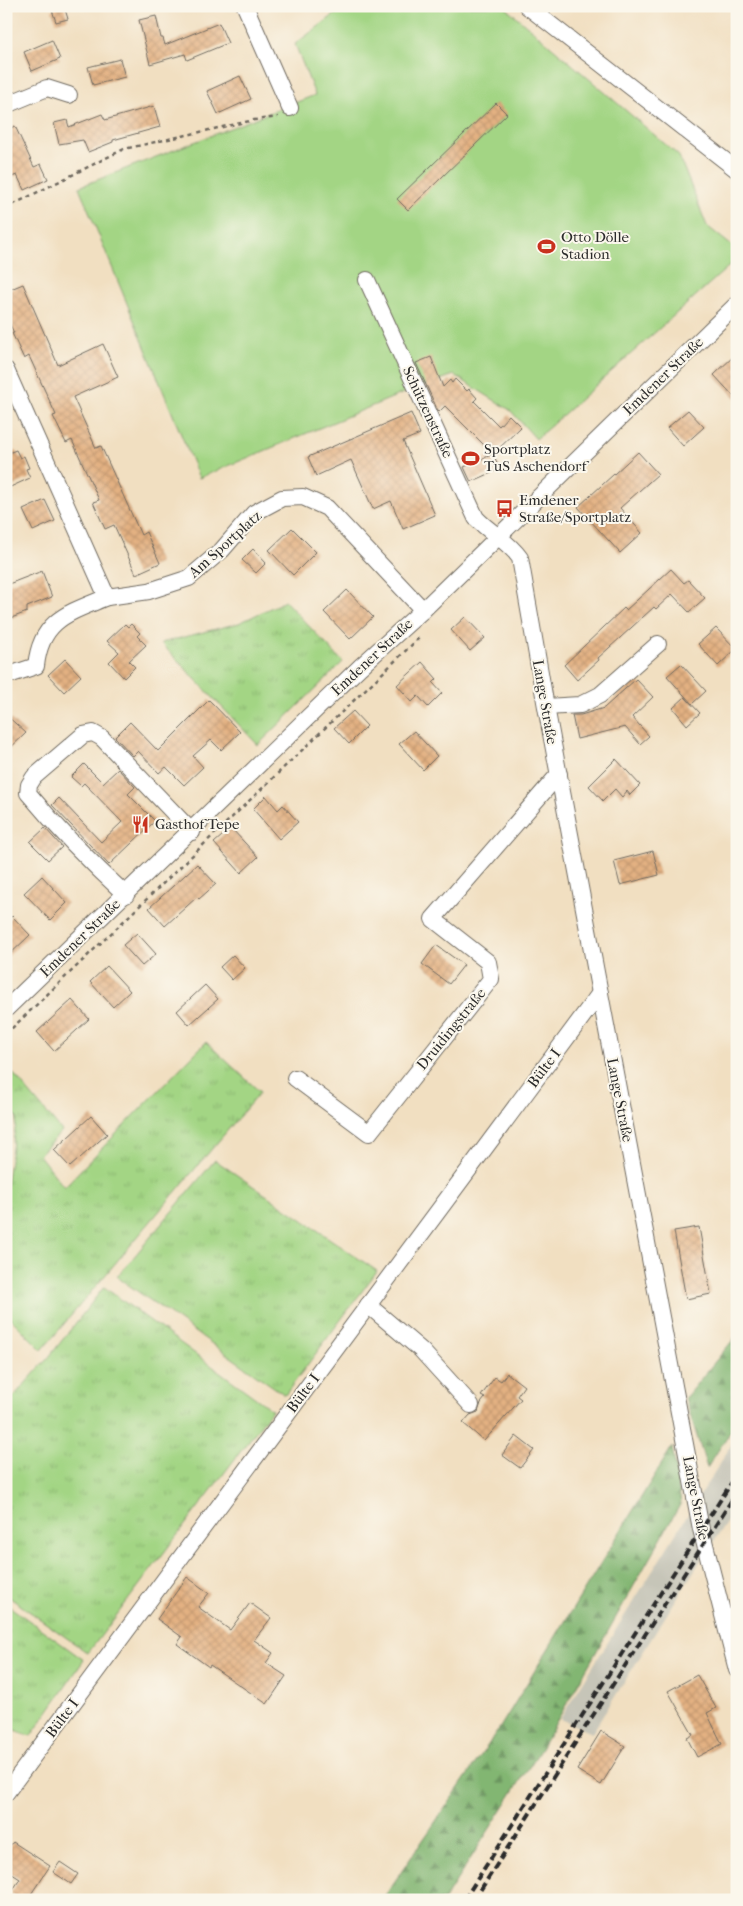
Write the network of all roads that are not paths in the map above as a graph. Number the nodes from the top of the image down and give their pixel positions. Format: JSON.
{"nodes":[{"id":1,"x":245,"y":6,"type":"edge"},
{"id":2,"x":527,"y":6,"type":"edge"},
{"id":3,"x":69,"y":95,"type":"dead end"},
{"id":4,"x":6,"y":106,"type":"edge"},
{"id":5,"x":290,"y":108,"type":"road end"},
{"id":6,"x":737,"y":170,"type":"edge"},
{"id":7,"x":367,"y":280,"type":"dead end"},
{"id":8,"x":737,"y":304,"type":"edge"},
{"id":9,"x":6,"y":370,"type":"edge"},
{"id":10,"x":13,"y":400,"type":"edge"},
{"id":11,"x":499,"y":536,"type":"junction"},
{"id":12,"x":107,"y":597,"type":"junction"},
{"id":13,"x":424,"y":610,"type":"junction"},
{"id":14,"x":658,"y":644,"type":"dead end"},
{"id":15,"x":6,"y":676,"type":"edge"},
{"id":16,"x":546,"y":707,"type":"junction"},
{"id":17,"x":558,"y":774,"type":"junction"},
{"id":18,"x":192,"y":832,"type":"junction"},
{"id":19,"x":126,"y":895,"type":"junction"},
{"id":20,"x":600,"y":993,"type":"junction"},
{"id":21,"x":6,"y":1010,"type":"edge"},
{"id":22,"x":295,"y":1078,"type":"dead end"},
{"id":23,"x":368,"y":1305,"type":"junction"},
{"id":24,"x":471,"y":1405,"type":"dead end"},
{"id":25,"x":737,"y":1670,"type":"edge"},
{"id":26,"x":6,"y":1792,"type":"edge"}],
"edges":[{"from":1,"to":5,"type":"street"},
{"from":2,"to":6,"type":"street"},
{"from":3,"to":4,"type":"street"},
{"from":7,"to":11,"type":"street","name":"Schützenstraße"},
{"from":8,"to":11,"type":"street","name":"Emdener Straße"},
{"from":9,"to":10,"type":"street"},
{"from":10,"to":12,"type":"street"},
{"from":11,"to":13,"type":"street","name":"Emdener Straße"},
{"from":11,"to":16,"type":"street","name":"Lange Straße"},
{"from":12,"to":13,"type":"street","name":"Am Sportplatz"},
{"from":12,"to":15,"type":"street","name":"Am Sportplatz"},
{"from":13,"to":18,"type":"street","name":"Emdener Straße"},
{"from":14,"to":16,"type":"street"},
{"from":16,"to":17,"type":"street","name":"Lange Straße"},
{"from":17,"to":20,"type":"street","name":"Lange Straße"},
{"from":17,"to":22,"type":"street","name":"Druidingstraße"},
{"from":18,"to":19,"type":"street","name":"Emdener Straße"},
{"from":18,"to":19,"type":"street"},
{"from":19,"to":21,"type":"street","name":"Emdener Straße"},
{"from":20,"to":23,"type":"street","name":"Bülte I"},
{"from":20,"to":25,"type":"street","name":"Lange Straße"},
{"from":23,"to":24,"type":"street"},
{"from":23,"to":26,"type":"street","name":"Bülte I"}]}
